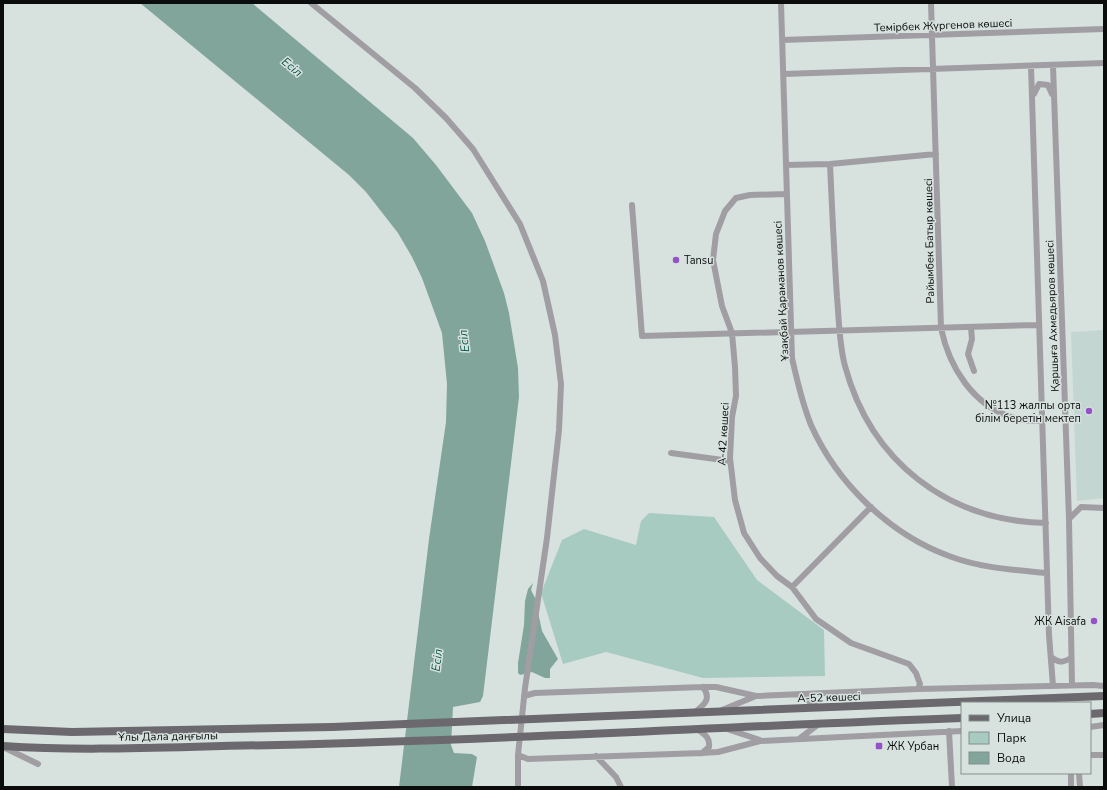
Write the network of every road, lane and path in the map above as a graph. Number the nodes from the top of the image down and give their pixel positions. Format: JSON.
{"nodes":[{"id":1,"x":311,"y":3,"type":"edge"},
{"id":2,"x":781,"y":3,"type":"edge"},
{"id":3,"x":931,"y":3,"type":"edge"},
{"id":4,"x":1104,"y":29,"type":"edge"},
{"id":5,"x":932,"y":35,"type":"junction"},
{"id":6,"x":782,"y":40,"type":"junction"},
{"id":7,"x":1104,"y":63,"type":"edge"},
{"id":8,"x":1031,"y":66,"type":"junction"},
{"id":9,"x":1053,"y":66,"type":"junction"},
{"id":10,"x":933,"y":68,"type":"junction"},
{"id":11,"x":784,"y":74,"type":"junction"},
{"id":12,"x":1054,"y":100,"type":"junction"},
{"id":13,"x":1033,"y":104,"type":"junction"},
{"id":14,"x":936,"y":154,"type":"junction"},
{"id":15,"x":830,"y":164,"type":"junction"},
{"id":16,"x":786,"y":165,"type":"junction"},
{"id":17,"x":787,"y":194,"type":"junction"},
{"id":18,"x":632,"y":204,"type":"dead end"},
{"id":19,"x":1038,"y":325,"type":"junction"},
{"id":20,"x":941,"y":328,"type":"junction"},
{"id":21,"x":971,"y":328,"type":"junction"},
{"id":22,"x":840,"y":332,"type":"junction"},
{"id":23,"x":732,"y":333,"type":"junction"},
{"id":24,"x":792,"y":333,"type":"junction"},
{"id":25,"x":974,"y":371,"type":"dead end"},
{"id":26,"x":1042,"y":421,"type":"junction"},
{"id":27,"x":671,"y":453,"type":"dead end"},
{"id":28,"x":730,"y":461,"type":"junction"},
{"id":29,"x":871,"y":507,"type":"junction"},
{"id":30,"x":1104,"y":508,"type":"edge"},
{"id":31,"x":1069,"y":519,"type":"junction"},
{"id":32,"x":1046,"y":523,"type":"junction"},
{"id":33,"x":1047,"y":573,"type":"junction"},
{"id":34,"x":792,"y":587,"type":"junction"},
{"id":35,"x":1051,"y":657,"type":"junction"},
{"id":36,"x":1071,"y":658,"type":"junction"},
{"id":37,"x":1072,"y":685,"type":"junction"},
{"id":38,"x":1053,"y":686,"type":"junction"},
{"id":39,"x":1104,"y":686,"type":"edge"},
{"id":40,"x":703,"y":687,"type":"junction"},
{"id":41,"x":918,"y":689,"type":"junction"},
{"id":42,"x":800,"y":695,"type":"junction"},
{"id":43,"x":524,"y":696,"type":"junction"},
{"id":44,"x":756,"y":696,"type":"junction"},
{"id":45,"x":1104,"y":696,"type":"edge"},
{"id":46,"x":818,"y":708,"type":"junction"},
{"id":47,"x":717,"y":712,"type":"junction"},
{"id":48,"x":694,"y":713,"type":"junction"},
{"id":49,"x":1104,"y":713,"type":"edge"},
{"id":50,"x":1091,"y":714,"type":"edge"},
{"id":51,"x":961,"y":718,"type":"edge"},
{"id":52,"x":554,"y":719,"type":"joint"},
{"id":53,"x":821,"y":723,"type":"junction"},
{"id":54,"x":1104,"y":724,"type":"edge"},
{"id":55,"x":1091,"y":727,"type":"edge"},
{"id":56,"x":724,"y":728,"type":"junction"},
{"id":57,"x":3,"y":729,"type":"edge"},
{"id":58,"x":697,"y":729,"type":"junction"},
{"id":59,"x":949,"y":731,"type":"junction"},
{"id":60,"x":961,"y":731,"type":"edge"},
{"id":61,"x":799,"y":739,"type":"junction"},
{"id":62,"x":760,"y":740,"type":"junction"},
{"id":63,"x":3,"y":747,"type":"edge"},
{"id":64,"x":702,"y":754,"type":"junction"},
{"id":65,"x":518,"y":755,"type":"junction"},
{"id":66,"x":1091,"y":755,"type":"edge"},
{"id":67,"x":1104,"y":755,"type":"edge"},
{"id":68,"x":596,"y":756,"type":"junction"},
{"id":69,"x":38,"y":764,"type":"dead end"},
{"id":70,"x":1071,"y":774,"type":"edge"},
{"id":71,"x":1079,"y":774,"type":"edge"},
{"id":72,"x":518,"y":787,"type":"edge"},
{"id":73,"x":621,"y":787,"type":"edge"},
{"id":74,"x":952,"y":787,"type":"edge"},
{"id":75,"x":1071,"y":787,"type":"edge"},
{"id":76,"x":1080,"y":787,"type":"edge"}],
"edges":[{"from":1,"to":43,"type":"street"},
{"from":2,"to":6,"type":"street","name":"Ұзақбай Қараманов көшесі"},
{"from":3,"to":5,"type":"street","name":"Райымбек Батыр көшесі"},
{"from":4,"to":5,"type":"street","name":"Темірбек Жүргенов көшесі"},
{"from":5,"to":6,"type":"street","name":"Темірбек Жүргенов көшесі"},
{"from":5,"to":10,"type":"street","name":"Райымбек Батыр көшесі"},
{"from":6,"to":11,"type":"street","name":"Ұзақбай Қараманов көшесі"},
{"from":7,"to":9,"type":"street"},
{"from":8,"to":9,"type":"street"},
{"from":8,"to":10,"type":"street"},
{"from":8,"to":13,"type":"street","name":"Қаршыға Ахмедьяров көшесі"},
{"from":9,"to":12,"type":"street","name":"Қаршыға Ахмедьяров көшесі"},
{"from":10,"to":11,"type":"street"},
{"from":10,"to":14,"type":"street","name":"Райымбек Батыр көшесі"},
{"from":11,"to":16,"type":"street","name":"Ұзақбай Қараманов көшесі"},
{"from":12,"to":13,"type":"street"},
{"from":12,"to":31,"type":"street","name":"Қаршыға Ахмедьяров көшесі"},
{"from":13,"to":19,"type":"street","name":"Қаршыға Ахмедьяров көшесі"},
{"from":14,"to":15,"type":"street"},
{"from":14,"to":20,"type":"street","name":"Райымбек Батыр көшесі"},
{"from":15,"to":16,"type":"street"},
{"from":15,"to":22,"type":"street"},
{"from":16,"to":17,"type":"street","name":"Ұзақбай Қараманов көшесі"},
{"from":17,"to":23,"type":"street","name":"А-42 көшесі"},
{"from":17,"to":24,"type":"street","name":"Ұзақбай Қараманов көшесі"},
{"from":18,"to":23,"type":"street"},
{"from":19,"to":21,"type":"street"},
{"from":19,"to":26,"type":"street","name":"Қаршыға Ахмедьяров көшесі"},
{"from":20,"to":21,"type":"street"},
{"from":20,"to":22,"type":"street"},
{"from":20,"to":26,"type":"street","name":"Райымбек Батыр көшесі"},
{"from":21,"to":25,"type":"street"},
{"from":22,"to":24,"type":"street"},
{"from":22,"to":32,"type":"street"},
{"from":23,"to":24,"type":"street"},
{"from":23,"to":28,"type":"street","name":"А-42 көшесі"},
{"from":24,"to":29,"type":"street","name":"Ұзақбай Қараманов көшесі"},
{"from":26,"to":32,"type":"street","name":"Қаршыға Ахмедьяров көшесі"},
{"from":27,"to":28,"type":"street"},
{"from":28,"to":34,"type":"street","name":"А-42 көшесі"},
{"from":29,"to":33,"type":"street","name":"Ұзақбай Қараманов көшесі"},
{"from":29,"to":34,"type":"street"},
{"from":30,"to":31,"type":"street"},
{"from":31,"to":36,"type":"street","name":"Қаршыға Ахмедьяров көшесі"},
{"from":32,"to":33,"type":"street","name":"Қаршыға Ахмедьяров көшесі"},
{"from":33,"to":35,"type":"street","name":"Қаршыға Ахмедьяров көшесі"},
{"from":34,"to":41,"type":"street","name":"А-42 көшесі"},
{"from":35,"to":36,"type":"street"},
{"from":35,"to":38,"type":"street","name":"Қаршыға Ахмедьяров көшесі"},
{"from":36,"to":37,"type":"street","name":"Қаршыға Ахмедьяров көшесі"},
{"from":37,"to":38,"type":"street"},
{"from":37,"to":39,"type":"street"},
{"from":38,"to":41,"type":"street"},
{"from":40,"to":43,"type":"street"},
{"from":40,"to":44,"type":"street"},
{"from":40,"to":48,"type":"street"},
{"from":41,"to":42,"type":"street"},
{"from":42,"to":44,"type":"street"},
{"from":42,"to":46,"type":"street"},
{"from":43,"to":65,"type":"street"},
{"from":44,"to":47,"type":"street"},
{"from":45,"to":46,"type":"main road","name":"А-52 көшесі"},
{"from":46,"to":47,"type":"main road","name":"А-52 көшесі"},
{"from":47,"to":48,"type":"main road","name":"А-52 көшесі"},
{"from":48,"to":52,"type":"main road","name":"А-52 көшесі"},
{"from":49,"to":50,"type":"main road"},
{"from":51,"to":53,"type":"main road"},
{"from":52,"to":57,"type":"main road","name":"Ұлы Дала даңғылы"},
{"from":53,"to":56,"type":"main road"},
{"from":53,"to":61,"type":"street"},
{"from":54,"to":55,"type":"street"},
{"from":56,"to":58,"type":"main road"},
{"from":56,"to":62,"type":"street"},
{"from":58,"to":63,"type":"main road","name":"Ұлы Дала даңғылы"},
{"from":58,"to":64,"type":"street"},
{"from":59,"to":60,"type":"street"},
{"from":59,"to":61,"type":"street"},
{"from":59,"to":74,"type":"street"},
{"from":61,"to":62,"type":"street"},
{"from":62,"to":64,"type":"street"},
{"from":63,"to":69,"type":"street"},
{"from":64,"to":68,"type":"street"},
{"from":65,"to":68,"type":"street"},
{"from":65,"to":72,"type":"street"},
{"from":66,"to":67,"type":"street"},
{"from":68,"to":73,"type":"street"},
{"from":70,"to":75,"type":"street"},
{"from":71,"to":76,"type":"street"}]}
